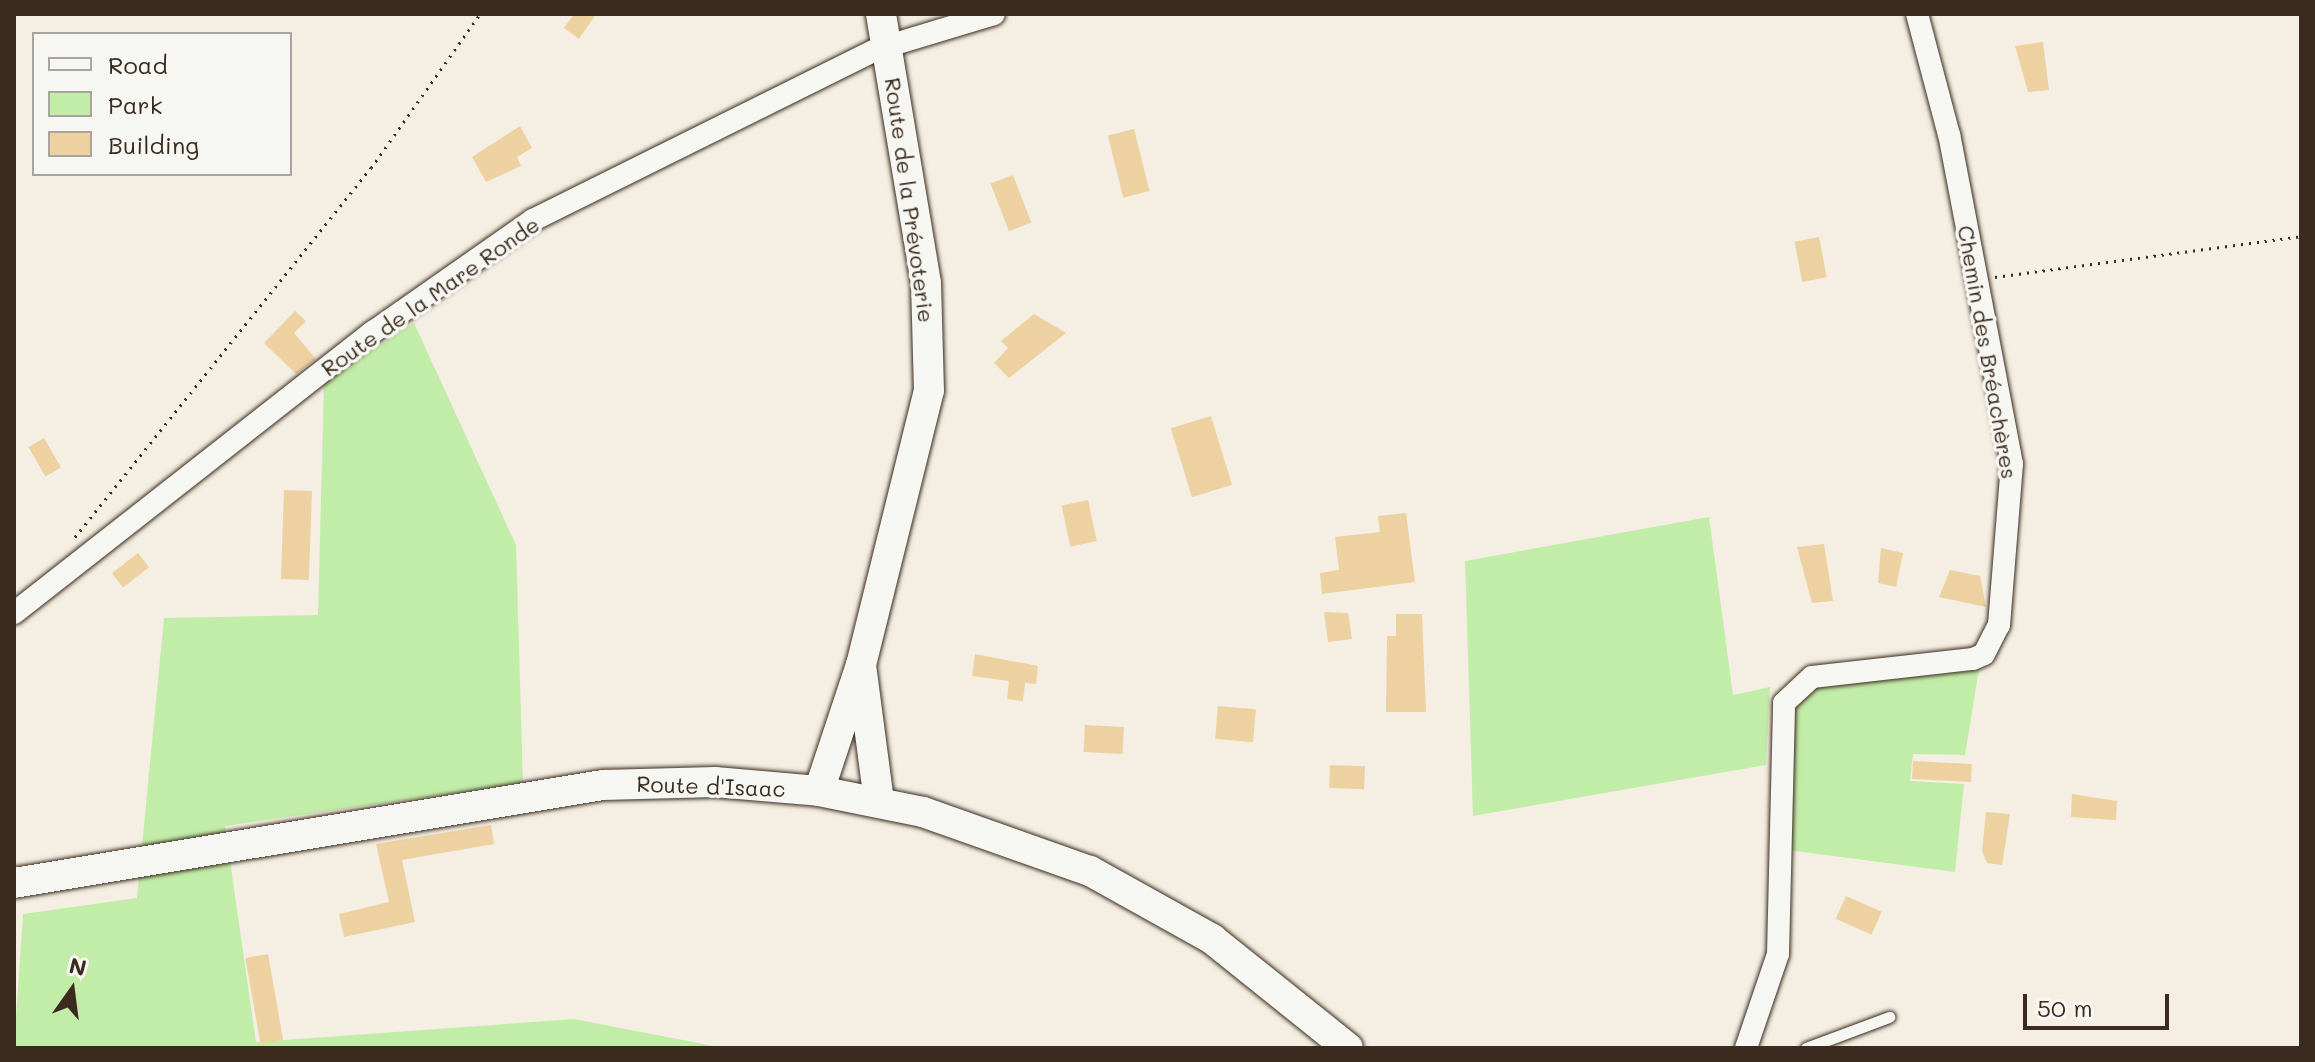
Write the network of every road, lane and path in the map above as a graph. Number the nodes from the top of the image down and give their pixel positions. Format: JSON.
{"nodes":[{"id":1,"x":480,"y":14,"type":"edge"},
{"id":2,"x":881,"y":14,"type":"edge"},
{"id":3,"x":994,"y":14,"type":"edge"},
{"id":4,"x":1917,"y":14,"type":"edge"},
{"id":5,"x":887,"y":46,"type":"junction"},
{"id":6,"x":2301,"y":236,"type":"edge"},
{"id":7,"x":1977,"y":279,"type":"junction"},
{"id":8,"x":69,"y":546,"type":"dead end"},
{"id":9,"x":14,"y":613,"type":"edge"},
{"id":10,"x":861,"y":665,"type":"junction"},
{"id":11,"x":819,"y":791,"type":"junction"},
{"id":12,"x":879,"y":801,"type":"junction"},
{"id":13,"x":14,"y":883,"type":"edge"},
{"id":14,"x":1889,"y":1017,"type":"dead end"},
{"id":15,"x":1348,"y":1048,"type":"edge"},
{"id":16,"x":1746,"y":1048,"type":"edge"},
{"id":17,"x":1806,"y":1048,"type":"edge"}],
"edges":[{"from":1,"to":8,"type":"path"},
{"from":2,"to":5,"type":"street","name":"Route de la Prévoterie"},
{"from":3,"to":5,"type":"street","name":"Route de la Mare Ronde"},
{"from":4,"to":7,"type":"street","name":"Chemin des Bréachères"},
{"from":5,"to":9,"type":"street","name":"Route de la Mare Ronde"},
{"from":5,"to":10,"type":"street","name":"Route de la Prévoterie"},
{"from":6,"to":7,"type":"path"},
{"from":7,"to":16,"type":"street","name":"Chemin des Bréachères"},
{"from":10,"to":11,"type":"street","name":"Route de la Prévoterie"},
{"from":10,"to":12,"type":"street","name":"Route de la Prévoterie"},
{"from":11,"to":12,"type":"street","name":"Route d'Isaac"},
{"from":11,"to":13,"type":"street","name":"Route d'Isaac"},
{"from":12,"to":15,"type":"street","name":"Route d'Isaac"},
{"from":14,"to":17,"type":"lane"}]}
